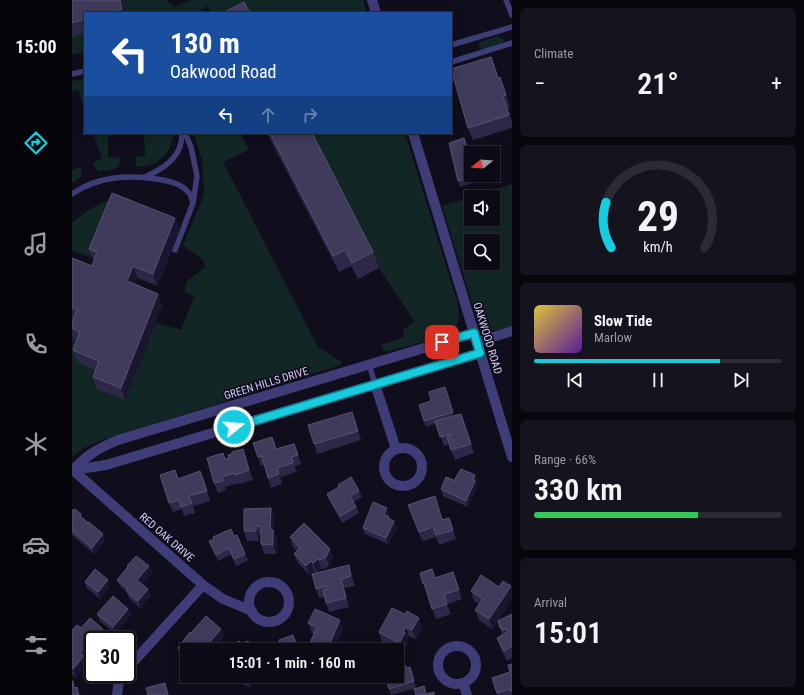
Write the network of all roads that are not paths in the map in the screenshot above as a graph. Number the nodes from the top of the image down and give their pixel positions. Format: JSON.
{"nodes":[{"id":1,"x":372,"y":0,"type":"edge"},
{"id":2,"x":506,"y":0,"type":"edge"},
{"id":3,"x":376,"y":12,"type":"edge"},
{"id":4,"x":512,"y":15,"type":"edge"},
{"id":5,"x":512,"y":27,"type":"edge"},
{"id":6,"x":512,"y":43,"type":"edge"},
{"id":7,"x":452,"y":45,"type":"edge"},
{"id":8,"x":452,"y":62,"type":"edge"},
{"id":9,"x":84,"y":71,"type":"edge"},
{"id":10,"x":72,"y":74,"type":"edge"},
{"id":11,"x":184,"y":134,"type":"edge"},
{"id":12,"x":184,"y":134,"type":"edge"},
{"id":13,"x":413,"y":134,"type":"edge"},
{"id":14,"x":145,"y":177,"type":"junction"},
{"id":15,"x":72,"y":194,"type":"edge"},
{"id":16,"x":193,"y":203,"type":"junction"},
{"id":17,"x":175,"y":250,"type":"dead end"},
{"id":18,"x":512,"y":331,"type":"edge"},
{"id":19,"x":475,"y":338,"type":"junction"},
{"id":20,"x":480,"y":353,"type":"junction"},
{"id":21,"x":370,"y":364,"type":"junction"},
{"id":22,"x":375,"y":384,"type":"junction"},
{"id":23,"x":227,"y":407,"type":"junction"},
{"id":24,"x":234,"y":427,"type":"junction"},
{"id":25,"x":396,"y":449,"type":"dead end"},
{"id":26,"x":512,"y":457,"type":"edge"},
{"id":27,"x":72,"y":471,"type":"edge"},
{"id":28,"x":204,"y":585,"type":"junction"},
{"id":29,"x":252,"y":611,"type":"dead end"},
{"id":30,"x":136,"y":660,"type":"edge"},
{"id":31,"x":119,"y":683,"type":"edge"},
{"id":32,"x":463,"y":683,"type":"dead end"},
{"id":33,"x":117,"y":695,"type":"edge"},
{"id":34,"x":467,"y":695,"type":"edge"}],
"edges":[{"from":1,"to":3,"type":"street"},
{"from":2,"to":4,"type":"lane"},
{"from":5,"to":7,"type":"lane"},
{"from":6,"to":8,"type":"lane"},
{"from":9,"to":10,"type":"lane"},
{"from":11,"to":14,"type":"lane"},
{"from":12,"to":16,"type":"lane"},
{"from":13,"to":19,"type":"street","name":"OAKWOOD ROAD"},
{"from":14,"to":15,"type":"lane"},
{"from":14,"to":16,"type":"lane"},
{"from":16,"to":17,"type":"lane"},
{"from":18,"to":19,"type":"street","name":"GREEN HILLS DRIVE"},
{"from":19,"to":20,"type":"street","name":"OAKWOOD ROAD"},
{"from":19,"to":21,"type":"street","name":"GREEN HILLS DRIVE"},
{"from":20,"to":22,"type":"street"},
{"from":20,"to":26,"type":"street","name":"OAKWOOD ROAD"},
{"from":21,"to":22,"type":"lane"},
{"from":21,"to":23,"type":"street","name":"GREEN HILLS DRIVE"},
{"from":22,"to":24,"type":"street"},
{"from":22,"to":25,"type":"street"},
{"from":23,"to":24,"type":"lane"},
{"from":23,"to":27,"type":"street","name":"GREEN HILLS DRIVE"},
{"from":24,"to":27,"type":"street"},
{"from":27,"to":28,"type":"street","name":"RED OAK DRIVE"},
{"from":28,"to":29,"type":"street","name":"RED OAK DRIVE"},
{"from":28,"to":30,"type":"street"},
{"from":31,"to":33,"type":"street"},
{"from":32,"to":34,"type":"street"}]}
